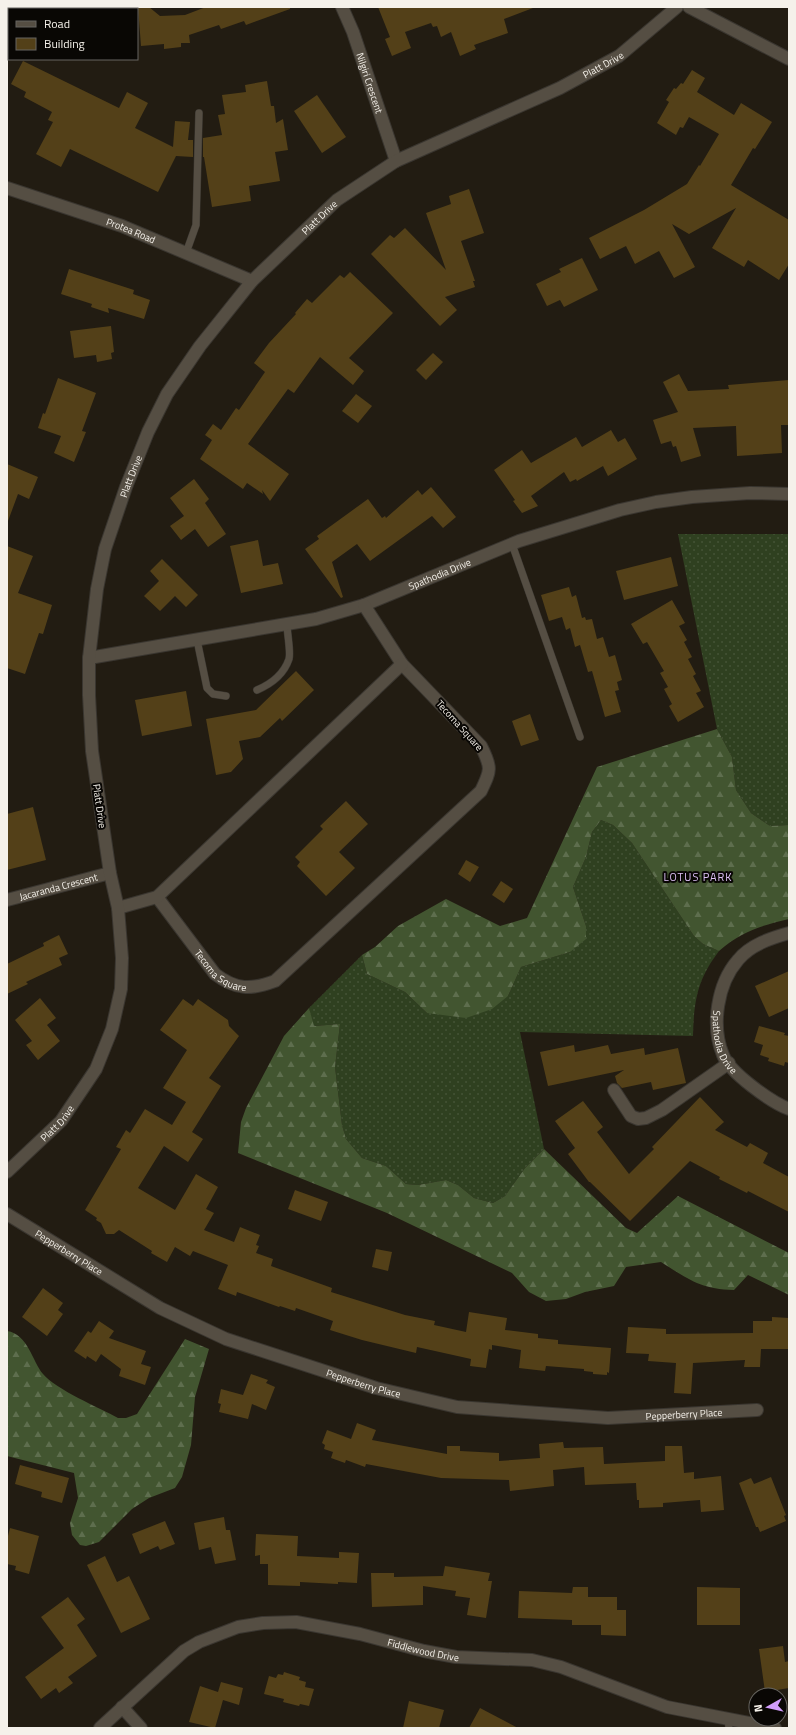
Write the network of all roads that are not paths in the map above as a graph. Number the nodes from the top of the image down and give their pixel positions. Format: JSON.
{"nodes":[{"id":1,"x":342,"y":7,"type":"edge"},
{"id":2,"x":677,"y":7,"type":"edge"},
{"id":3,"x":688,"y":7,"type":"edge"},
{"id":4,"x":789,"y":59,"type":"edge"},
{"id":5,"x":198,"y":113,"type":"dead end"},
{"id":6,"x":396,"y":161,"type":"junction"},
{"id":7,"x":7,"y":188,"type":"edge"},
{"id":8,"x":186,"y":253,"type":"junction"},
{"id":9,"x":252,"y":281,"type":"junction"},
{"id":10,"x":789,"y":494,"type":"edge"},
{"id":11,"x":512,"y":544,"type":"junction"},
{"id":12,"x":364,"y":605,"type":"junction"},
{"id":13,"x":287,"y":624,"type":"junction"},
{"id":14,"x":197,"y":640,"type":"junction"},
{"id":15,"x":89,"y":658,"type":"junction"},
{"id":16,"x":402,"y":664,"type":"junction"},
{"id":17,"x":257,"y":690,"type":"dead end"},
{"id":18,"x":226,"y":696,"type":"dead end"},
{"id":19,"x":580,"y":737,"type":"dead end"},
{"id":20,"x":110,"y":873,"type":"junction"},
{"id":21,"x":157,"y":897,"type":"junction"},
{"id":22,"x":7,"y":900,"type":"edge"},
{"id":23,"x":118,"y":908,"type":"junction"},
{"id":24,"x":789,"y":933,"type":"edge"},
{"id":25,"x":729,"y":1063,"type":"junction"},
{"id":26,"x":614,"y":1090,"type":"dead end"},
{"id":27,"x":789,"y":1109,"type":"edge"},
{"id":28,"x":7,"y":1172,"type":"edge"},
{"id":29,"x":7,"y":1214,"type":"edge"},
{"id":30,"x":757,"y":1410,"type":"dead end"},
{"id":31,"x":122,"y":1707,"type":"junction"},
{"id":32,"x":728,"y":1724,"type":"edge"},
{"id":33,"x":100,"y":1728,"type":"edge"},
{"id":34,"x":141,"y":1728,"type":"edge"},
{"id":35,"x":775,"y":1728,"type":"edge"}],
"edges":[{"from":1,"to":6,"type":"street","name":"Nilgiri Crescent"},
{"from":2,"to":6,"type":"street","name":"Platt Drive"},
{"from":3,"to":4,"type":"street"},
{"from":5,"to":8,"type":"lane"},
{"from":6,"to":9,"type":"street","name":"Platt Drive"},
{"from":7,"to":8,"type":"street","name":"Protea Road"},
{"from":8,"to":9,"type":"street","name":"Protea Road"},
{"from":9,"to":15,"type":"street","name":"Platt Drive"},
{"from":10,"to":11,"type":"street","name":"Spathodia Drive"},
{"from":11,"to":12,"type":"street","name":"Spathodia Drive"},
{"from":11,"to":19,"type":"lane"},
{"from":12,"to":13,"type":"street","name":"Spathodia Drive"},
{"from":12,"to":16,"type":"street","name":"Tecoma Square"},
{"from":13,"to":14,"type":"street","name":"Spathodia Drive"},
{"from":13,"to":17,"type":"lane"},
{"from":14,"to":15,"type":"street","name":"Spathodia Drive"},
{"from":14,"to":18,"type":"lane"},
{"from":15,"to":20,"type":"street","name":"Platt Drive"},
{"from":16,"to":21,"type":"street"},
{"from":16,"to":21,"type":"street","name":"Tecoma Square"},
{"from":20,"to":22,"type":"street","name":"Jacaranda Crescent"},
{"from":20,"to":23,"type":"street","name":"Platt Drive"},
{"from":21,"to":23,"type":"street"},
{"from":23,"to":28,"type":"street","name":"Platt Drive"},
{"from":24,"to":25,"type":"street","name":"Spathodia Drive"},
{"from":25,"to":26,"type":"street"},
{"from":25,"to":27,"type":"street","name":"Spathodia Drive"},
{"from":29,"to":30,"type":"street","name":"Pepperberry Place"},
{"from":31,"to":32,"type":"street","name":"Fiddlewood Drive"},
{"from":31,"to":33,"type":"street","name":"Fiddlewood Drive"},
{"from":31,"to":34,"type":"street"},
{"from":32,"to":35,"type":"street","name":"Fiddlewood Drive"}]}
